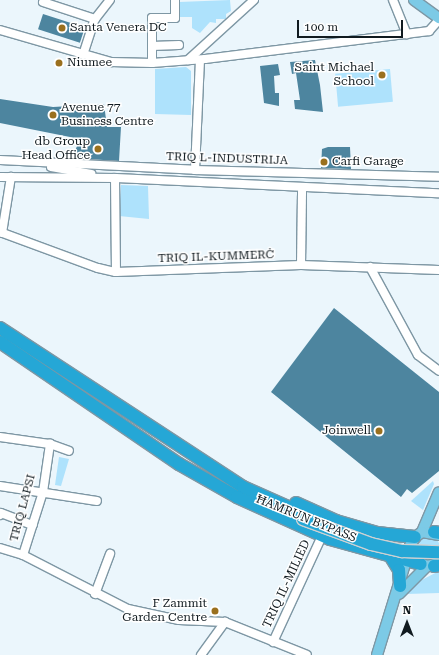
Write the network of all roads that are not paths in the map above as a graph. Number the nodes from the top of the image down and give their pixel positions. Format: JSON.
{"nodes":[{"id":1,"x":110,"y":0,"type":"edge"},
{"id":2,"x":175,"y":0,"type":"edge"},
{"id":3,"x":254,"y":0,"type":"edge"},
{"id":4,"x":393,"y":0,"type":"edge"},
{"id":5,"x":414,"y":0,"type":"edge"},
{"id":6,"x":43,"y":2,"type":"dead end"},
{"id":7,"x":95,"y":19,"type":"junction"},
{"id":8,"x":439,"y":19,"type":"edge"},
{"id":9,"x":0,"y":30,"type":"edge"},
{"id":10,"x":407,"y":34,"type":"junction"},
{"id":11,"x":179,"y":45,"type":"dead end"},
{"id":12,"x":152,"y":46,"type":"junction"},
{"id":13,"x":83,"y":55,"type":"junction"},
{"id":14,"x":188,"y":60,"type":"junction"},
{"id":15,"x":200,"y":60,"type":"junction"},
{"id":16,"x":152,"y":63,"type":"junction"},
{"id":17,"x":0,"y":160,"type":"edge"},
{"id":18,"x":15,"y":161,"type":"junction"},
{"id":19,"x":195,"y":170,"type":"junction"},
{"id":20,"x":0,"y":177,"type":"edge"},
{"id":21,"x":10,"y":177,"type":"junction"},
{"id":22,"x":439,"y":177,"type":"edge"},
{"id":23,"x":115,"y":178,"type":"junction"},
{"id":24,"x":302,"y":189,"type":"junction"},
{"id":25,"x":439,"y":193,"type":"edge"},
{"id":26,"x":1,"y":233,"type":"edge"},
{"id":27,"x":301,"y":265,"type":"junction"},
{"id":28,"x":370,"y":267,"type":"junction"},
{"id":29,"x":439,"y":270,"type":"edge"},
{"id":30,"x":116,"y":272,"type":"junction"},
{"id":31,"x":0,"y":328,"type":"edge"},
{"id":32,"x":0,"y":342,"type":"edge"},
{"id":33,"x":439,"y":371,"type":"edge"},
{"id":34,"x":0,"y":437,"type":"edge"},
{"id":35,"x":50,"y":444,"type":"junction"},
{"id":36,"x":69,"y":451,"type":"dead end"},
{"id":37,"x":192,"y":455,"type":"junction"},
{"id":38,"x":180,"y":464,"type":"junction"},
{"id":39,"x":0,"y":486,"type":"edge"},
{"id":40,"x":43,"y":492,"type":"junction"},
{"id":41,"x":439,"y":492,"type":"edge"},
{"id":42,"x":97,"y":501,"type":"dead end"},
{"id":43,"x":0,"y":516,"type":"edge"},
{"id":44,"x":303,"y":517,"type":"junction"},
{"id":45,"x":33,"y":525,"type":"junction"},
{"id":46,"x":437,"y":533,"type":"edge"},
{"id":47,"x":322,"y":536,"type":"junction"},
{"id":48,"x":415,"y":538,"type":"junction"},
{"id":49,"x":439,"y":546,"type":"edge"},
{"id":50,"x":0,"y":548,"type":"edge"},
{"id":51,"x":439,"y":552,"type":"edge"},
{"id":52,"x":110,"y":554,"type":"dead end"},
{"id":53,"x":23,"y":555,"type":"junction"},
{"id":54,"x":391,"y":557,"type":"junction"},
{"id":55,"x":407,"y":560,"type":"junction"},
{"id":56,"x":432,"y":565,"type":"edge"},
{"id":57,"x":398,"y":591,"type":"junction"},
{"id":58,"x":95,"y":594,"type":"junction"},
{"id":59,"x":225,"y":622,"type":"junction"},
{"id":60,"x":273,"y":642,"type":"junction"},
{"id":61,"x":201,"y":655,"type":"edge"},
{"id":62,"x":307,"y":655,"type":"edge"},
{"id":63,"x":377,"y":655,"type":"edge"}],
"edges":[{"from":1,"to":7,"type":"street"},
{"from":2,"to":12,"type":"street"},
{"from":3,"to":14,"type":"street"},
{"from":4,"to":10,"type":"street"},
{"from":5,"to":8,"type":"main road"},
{"from":6,"to":7,"type":"street"},
{"from":7,"to":13,"type":"street"},
{"from":8,"to":10,"type":"street"},
{"from":9,"to":13,"type":"street"},
{"from":10,"to":15,"type":"street"},
{"from":11,"to":12,"type":"street"},
{"from":12,"to":16,"type":"street"},
{"from":13,"to":16,"type":"street"},
{"from":14,"to":15,"type":"street"},
{"from":14,"to":16,"type":"street"},
{"from":15,"to":19,"type":"street"},
{"from":17,"to":18,"type":"street","name":"TRIQ L-INDUSTRIJA"},
{"from":18,"to":19,"type":"street","name":"TRIQ L-INDUSTRIJA"},
{"from":18,"to":23,"type":"street","name":"TRIQ L-INDUSTRIJA"},
{"from":19,"to":22,"type":"street","name":"TRIQ L-INDUSTRIJA"},
{"from":20,"to":21,"type":"street","name":"TRIQ L-INDUSTRIJA"},
{"from":21,"to":23,"type":"street","name":"TRIQ L-INDUSTRIJA"},
{"from":21,"to":26,"type":"street"},
{"from":23,"to":24,"type":"street","name":"TRIQ L-INDUSTRIJA"},
{"from":23,"to":30,"type":"street"},
{"from":24,"to":25,"type":"street","name":"TRIQ L-INDUSTRIJA"},
{"from":24,"to":27,"type":"street"},
{"from":26,"to":30,"type":"street","name":"TRIQ IL-KUMMERĊ"},
{"from":27,"to":28,"type":"street","name":"TRIQ IL-KUMMERĊ"},
{"from":27,"to":30,"type":"street","name":"TRIQ IL-KUMMERĊ"},
{"from":28,"to":29,"type":"street","name":"TRIQ IL-KUMMERĊ"},
{"from":28,"to":33,"type":"street"},
{"from":31,"to":37,"type":"highway"},
{"from":32,"to":38,"type":"highway"},
{"from":34,"to":35,"type":"street"},
{"from":35,"to":36,"type":"street"},
{"from":35,"to":40,"type":"street","name":"TRIQ LAPSI"},
{"from":37,"to":44,"type":"highway","name":"ĦAMRUN BYPASS"},
{"from":37,"to":48,"type":"highway"},
{"from":38,"to":44,"type":"highway","name":"ĦAMRUN BYPASS"},
{"from":38,"to":47,"type":"highway"},
{"from":39,"to":40,"type":"street"},
{"from":40,"to":42,"type":"street"},
{"from":40,"to":45,"type":"street","name":"TRIQ LAPSI"},
{"from":41,"to":48,"type":"main road"},
{"from":43,"to":45,"type":"street"},
{"from":44,"to":49,"type":"highway","name":"ĦAMRUN BYPASS"},
{"from":44,"to":51,"type":"highway","name":"ĦAMRUN BYPASS","bridge":true},
{"from":45,"to":53,"type":"street","name":"TRIQ LAPSI"},
{"from":46,"to":48,"type":"main road"},
{"from":47,"to":54,"type":"highway"},
{"from":47,"to":60,"type":"street","name":"TRIQ IL-MILIED"},
{"from":48,"to":55,"type":"main road"},
{"from":48,"to":56,"type":"main road"},
{"from":50,"to":53,"type":"street"},
{"from":52,"to":58,"type":"street"},
{"from":53,"to":58,"type":"street"},
{"from":54,"to":55,"type":"highway"},
{"from":54,"to":57,"type":"highway"},
{"from":55,"to":56,"type":"highway"},
{"from":55,"to":57,"type":"main road"},
{"from":56,"to":57,"type":"main road"},
{"from":57,"to":63,"type":"main road"},
{"from":58,"to":59,"type":"street"},
{"from":59,"to":60,"type":"street"},
{"from":59,"to":61,"type":"street"},
{"from":60,"to":62,"type":"street"}]}
